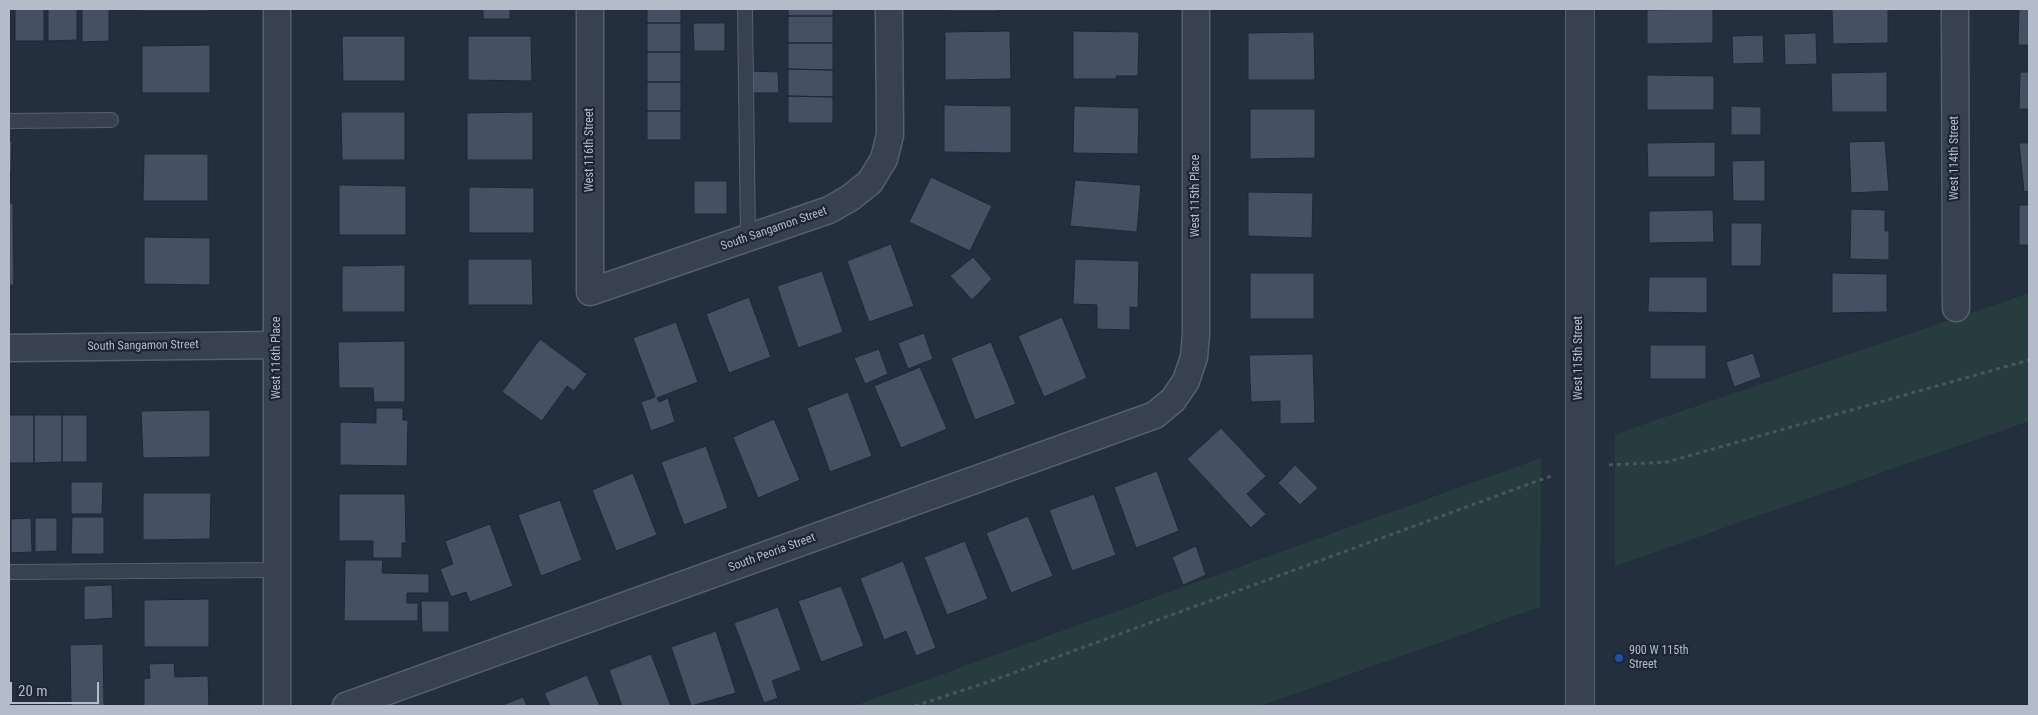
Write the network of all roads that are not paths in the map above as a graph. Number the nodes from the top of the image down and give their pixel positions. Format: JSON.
{"nodes":[{"id":1,"x":277,"y":9,"type":"edge"},
{"id":2,"x":590,"y":9,"type":"edge"},
{"id":3,"x":745,"y":9,"type":"edge"},
{"id":4,"x":890,"y":9,"type":"edge"},
{"id":5,"x":1196,"y":9,"type":"edge"},
{"id":6,"x":1580,"y":9,"type":"edge"},
{"id":7,"x":1955,"y":9,"type":"edge"},
{"id":8,"x":111,"y":120,"type":"dead end"},
{"id":9,"x":9,"y":121,"type":"edge"},
{"id":10,"x":748,"y":238,"type":"junction"},
{"id":11,"x":590,"y":292,"type":"joint"},
{"id":12,"x":1956,"y":308,"type":"dead end"},
{"id":13,"x":277,"y":345,"type":"junction"},
{"id":14,"x":9,"y":348,"type":"edge"},
{"id":15,"x":1186,"y":381,"type":"joint"},
{"id":16,"x":277,"y":570,"type":"junction"},
{"id":17,"x":9,"y":572,"type":"edge"},
{"id":18,"x":277,"y":706,"type":"edge"},
{"id":19,"x":346,"y":706,"type":"edge"},
{"id":20,"x":1580,"y":706,"type":"edge"}],
"edges":[{"from":1,"to":13,"type":"street","name":"West 116th Place"},
{"from":2,"to":11,"type":"street","name":"West 116th Street"},
{"from":3,"to":10,"type":"lane"},
{"from":4,"to":10,"type":"street","name":"South Sangamon Street"},
{"from":5,"to":15,"type":"street","name":"West 115th Place"},
{"from":6,"to":20,"type":"street","name":"West 115th Street"},
{"from":7,"to":12,"type":"street","name":"West 114th Street"},
{"from":8,"to":9,"type":"lane"},
{"from":10,"to":11,"type":"street","name":"South Sangamon Street"},
{"from":13,"to":14,"type":"street","name":"South Sangamon Street"},
{"from":13,"to":16,"type":"street","name":"West 116th Place"},
{"from":15,"to":19,"type":"street","name":"South Peoria Street"},
{"from":16,"to":17,"type":"lane"},
{"from":16,"to":18,"type":"street","name":"West 116th Place"}]}
